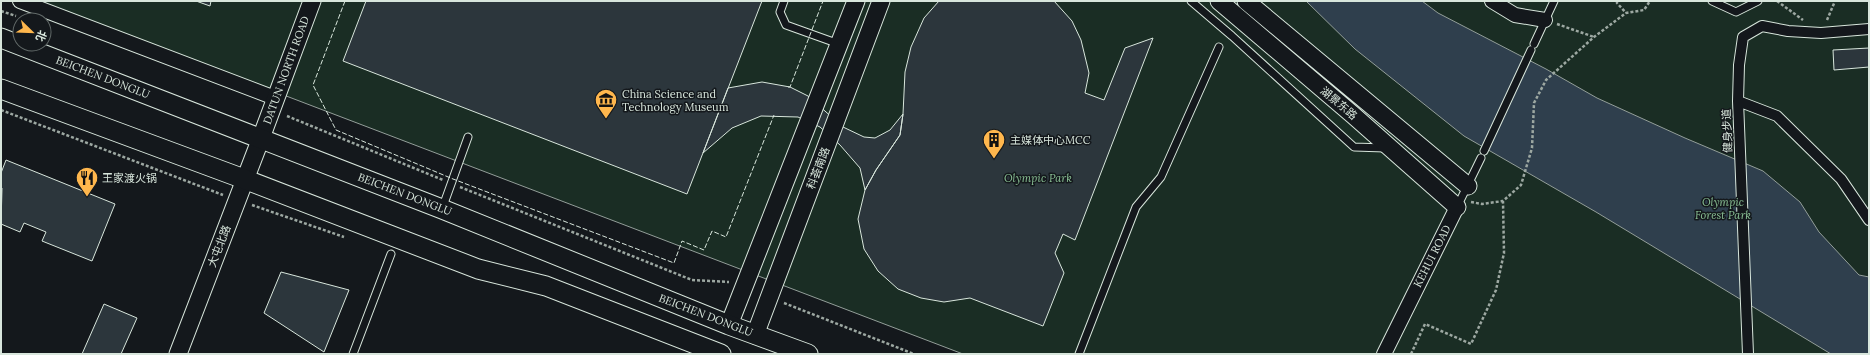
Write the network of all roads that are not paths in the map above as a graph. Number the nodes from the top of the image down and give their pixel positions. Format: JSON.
{"nodes":[{"id":1,"x":20,"y":1,"type":"edge"},
{"id":2,"x":312,"y":1,"type":"edge"},
{"id":3,"x":784,"y":1,"type":"edge"},
{"id":4,"x":856,"y":1,"type":"edge"},
{"id":5,"x":881,"y":1,"type":"edge"},
{"id":6,"x":1191,"y":1,"type":"edge"},
{"id":7,"x":1219,"y":1,"type":"edge"},
{"id":8,"x":1246,"y":1,"type":"edge"},
{"id":9,"x":1492,"y":1,"type":"edge"},
{"id":10,"x":1554,"y":1,"type":"edge"},
{"id":11,"x":1712,"y":1,"type":"edge"},
{"id":12,"x":1758,"y":1,"type":"edge"},
{"id":13,"x":1545,"y":20,"type":"junction"},
{"id":14,"x":1869,"y":29,"type":"edge"},
{"id":15,"x":1,"y":38,"type":"edge"},
{"id":16,"x":839,"y":44,"type":"junction"},
{"id":17,"x":1219,"y":47,"type":"dead end"},
{"id":18,"x":1,"y":89,"type":"edge"},
{"id":19,"x":275,"y":98,"type":"junction"},
{"id":20,"x":1738,"y":101,"type":"junction"},
{"id":21,"x":468,"y":137,"type":"dead end"},
{"id":22,"x":261,"y":138,"type":"junction"},
{"id":23,"x":1421,"y":147,"type":"junction"},
{"id":24,"x":1390,"y":148,"type":"junction"},
{"id":25,"x":1407,"y":162,"type":"junction"},
{"id":26,"x":244,"y":179,"type":"junction"},
{"id":27,"x":1462,"y":198,"type":"junction"},
{"id":28,"x":442,"y":209,"type":"junction"},
{"id":29,"x":1869,"y":220,"type":"edge"},
{"id":30,"x":391,"y":254,"type":"dead end"},
{"id":31,"x":729,"y":325,"type":"junction"},
{"id":32,"x":756,"y":335,"type":"junction"},
{"id":33,"x":178,"y":354,"type":"edge"},
{"id":34,"x":353,"y":354,"type":"edge"},
{"id":35,"x":721,"y":354,"type":"edge"},
{"id":36,"x":808,"y":354,"type":"edge"},
{"id":37,"x":1080,"y":354,"type":"edge"},
{"id":38,"x":1384,"y":354,"type":"edge"},
{"id":39,"x":1748,"y":354,"type":"edge"}],
"edges":[{"from":1,"to":19,"type":"street"},
{"from":2,"to":19,"type":"street","name":"DATUN NORTH ROAD"},
{"from":3,"to":16,"type":"lane"},
{"from":4,"to":16,"type":"street"},
{"from":5,"to":32,"type":"street","name":"科荟南路"},
{"from":6,"to":24,"type":"lane"},
{"from":7,"to":24,"type":"street","name":"湖景东路"},
{"from":8,"to":23,"type":"street","name":"湖景东路"},
{"from":9,"to":13,"type":"street"},
{"from":10,"to":13,"type":"lane","name":"KEHUI ROAD"},
{"from":11,"to":12,"type":"lane"},
{"from":13,"to":27,"type":"lane","name":"KEHUI ROAD"},
{"from":14,"to":20,"type":"street","name":"健身步道"},
{"from":15,"to":22,"type":"main road","name":"BEICHEN DONGLU"},
{"from":16,"to":31,"type":"street"},
{"from":17,"to":37,"type":"lane"},
{"from":18,"to":26,"type":"main road"},
{"from":19,"to":22,"type":"street","name":"DATUN NORTH ROAD"},
{"from":20,"to":29,"type":"street"},
{"from":20,"to":39,"type":"street","name":"健身步道"},
{"from":21,"to":28,"type":"lane"},
{"from":22,"to":26,"type":"street","name":"大屯北路"},
{"from":22,"to":28,"type":"main road","name":"BEICHEN DONGLU"},
{"from":23,"to":25,"type":"street"},
{"from":23,"to":27,"type":"street","name":"湖景东路"},
{"from":24,"to":25,"type":"street","name":"湖景东路"},
{"from":25,"to":27,"type":"street","name":"湖景东路"},
{"from":26,"to":33,"type":"street","name":"大屯北路"},
{"from":26,"to":35,"type":"main road"},
{"from":27,"to":38,"type":"street","name":"KEHUI ROAD"},
{"from":28,"to":31,"type":"main road","name":"BEICHEN DONGLU"},
{"from":30,"to":34,"type":"lane"},
{"from":31,"to":32,"type":"main road","name":"BEICHEN DONGLU"},
{"from":32,"to":36,"type":"main road","name":"BEICHEN DONGLU"}]}
